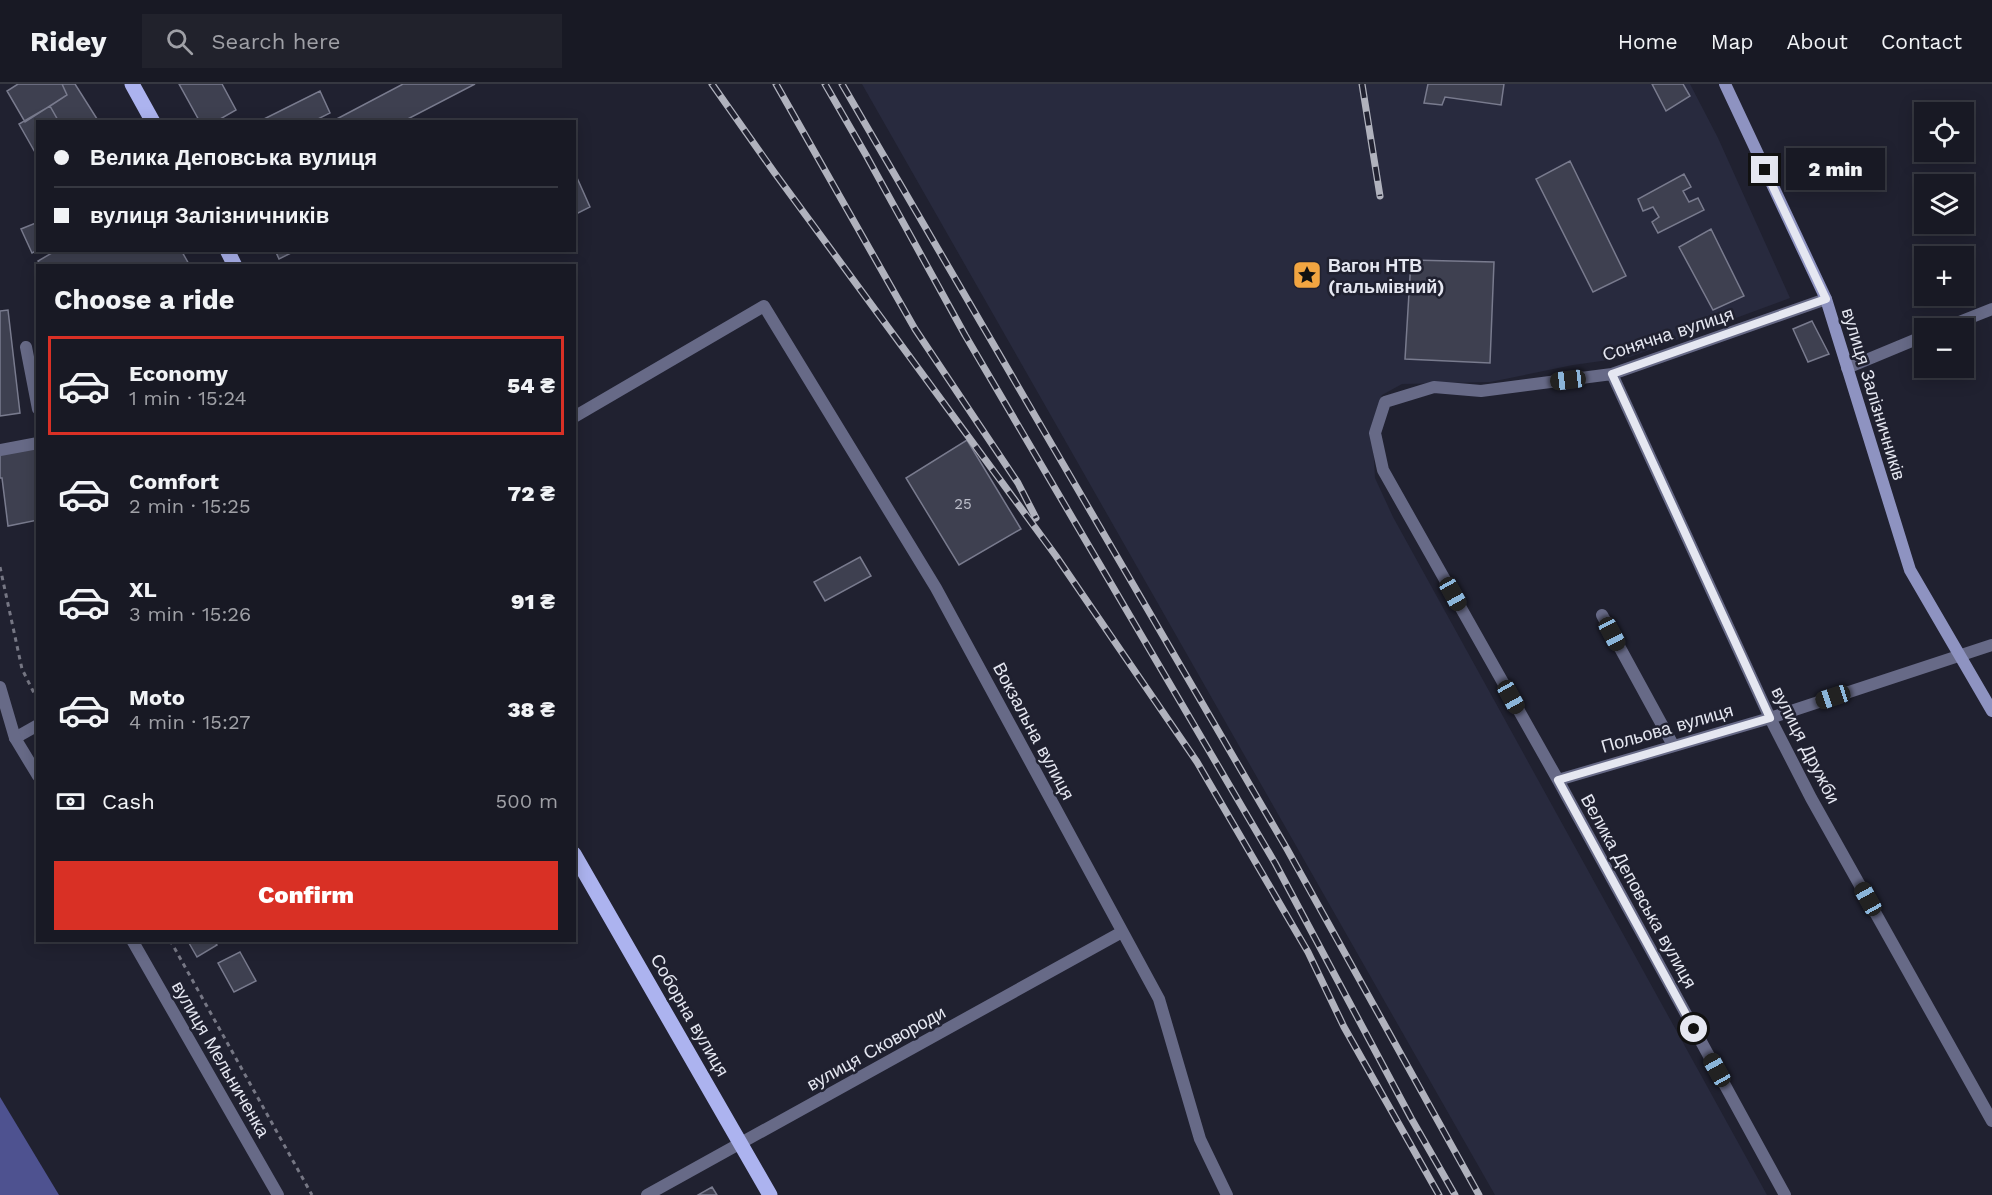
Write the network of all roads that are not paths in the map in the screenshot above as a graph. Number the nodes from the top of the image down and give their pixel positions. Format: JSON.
{"nodes":[{"id":1,"x":132,"y":84,"type":"edge"},
{"id":2,"x":1725,"y":84,"type":"edge"},
{"id":3,"x":152,"y":120,"type":"edge"},
{"id":4,"x":1826,"y":299,"type":"junction"},
{"id":5,"x":1992,"y":309,"type":"edge"},
{"id":6,"x":1969,"y":318,"type":"edge"},
{"id":7,"x":1914,"y":340,"type":"edge"},
{"id":8,"x":26,"y":347,"type":"dead end"},
{"id":9,"x":1846,"y":368,"type":"junction"},
{"id":10,"x":1612,"y":374,"type":"junction"},
{"id":11,"x":1481,"y":391,"type":"joint"},
{"id":12,"x":36,"y":399,"type":"edge"},
{"id":13,"x":576,"y":416,"type":"edge"},
{"id":14,"x":36,"y":443,"type":"edge"},
{"id":15,"x":0,"y":450,"type":"edge"},
{"id":16,"x":1602,"y":615,"type":"dead end"},
{"id":17,"x":1992,"y":645,"type":"edge"},
{"id":18,"x":1960,"y":656,"type":"junction"},
{"id":19,"x":1,"y":695,"type":"edge"},
{"id":20,"x":1992,"y":711,"type":"edge"},
{"id":21,"x":1770,"y":718,"type":"junction"},
{"id":22,"x":36,"y":726,"type":"edge"},
{"id":23,"x":15,"y":738,"type":"junction"},
{"id":24,"x":1673,"y":745,"type":"junction"},
{"id":25,"x":36,"y":773,"type":"edge"},
{"id":26,"x":1558,"y":780,"type":"junction"},
{"id":27,"x":576,"y":857,"type":"edge"},
{"id":28,"x":1122,"y":932,"type":"junction"},
{"id":29,"x":133,"y":942,"type":"edge"},
{"id":30,"x":1992,"y":1121,"type":"edge"},
{"id":31,"x":741,"y":1144,"type":"junction"},
{"id":32,"x":278,"y":1195,"type":"edge"},
{"id":33,"x":647,"y":1195,"type":"edge"},
{"id":34,"x":770,"y":1195,"type":"edge"},
{"id":35,"x":1227,"y":1195,"type":"edge"},
{"id":36,"x":1785,"y":1195,"type":"edge"}],
"edges":[{"from":1,"to":3,"type":"main road"},
{"from":2,"to":4,"type":"main road","name":"вулиця Залізничників"},
{"from":4,"to":9,"type":"main road","name":"вулиця Залізничників"},
{"from":4,"to":10,"type":"street","name":"Сонячна вулиця"},
{"from":5,"to":6,"type":"street"},
{"from":7,"to":9,"type":"street"},
{"from":8,"to":12,"type":"street"},
{"from":9,"to":18,"type":"main road","name":"вулиця Залізничників"},
{"from":10,"to":11,"type":"street","name":"Сонячна вулиця"},
{"from":10,"to":21,"type":"street","name":"вулиця Дружби"},
{"from":11,"to":26,"type":"street","name":"Велика Деповська вулиця"},
{"from":13,"to":28,"type":"street","name":"Вокзальна вулиця"},
{"from":14,"to":15,"type":"street"},
{"from":16,"to":24,"type":"street"},
{"from":17,"to":18,"type":"street","name":"Польова вулиця"},
{"from":18,"to":20,"type":"main road","name":"вулиця Залізничників"},
{"from":18,"to":21,"type":"street","name":"Польова вулиця"},
{"from":19,"to":23,"type":"street"},
{"from":21,"to":24,"type":"street","name":"Польова вулиця"},
{"from":21,"to":30,"type":"street","name":"вулиця Дружби"},
{"from":22,"to":23,"type":"street"},
{"from":23,"to":25,"type":"street"},
{"from":24,"to":26,"type":"street","name":"Польова вулиця"},
{"from":26,"to":36,"type":"street","name":"Велика Деповська вулиця"},
{"from":27,"to":31,"type":"main road","name":"Соборна вулиця"},
{"from":28,"to":31,"type":"street","name":"вулиця Сковороди"},
{"from":28,"to":35,"type":"street","name":"Вокзальна вулиця"},
{"from":29,"to":32,"type":"street","name":"вулиця Мельниченка"},
{"from":31,"to":33,"type":"street","name":"вулиця Сковороди"},
{"from":31,"to":34,"type":"main road","name":"Соборна вулиця"}]}
